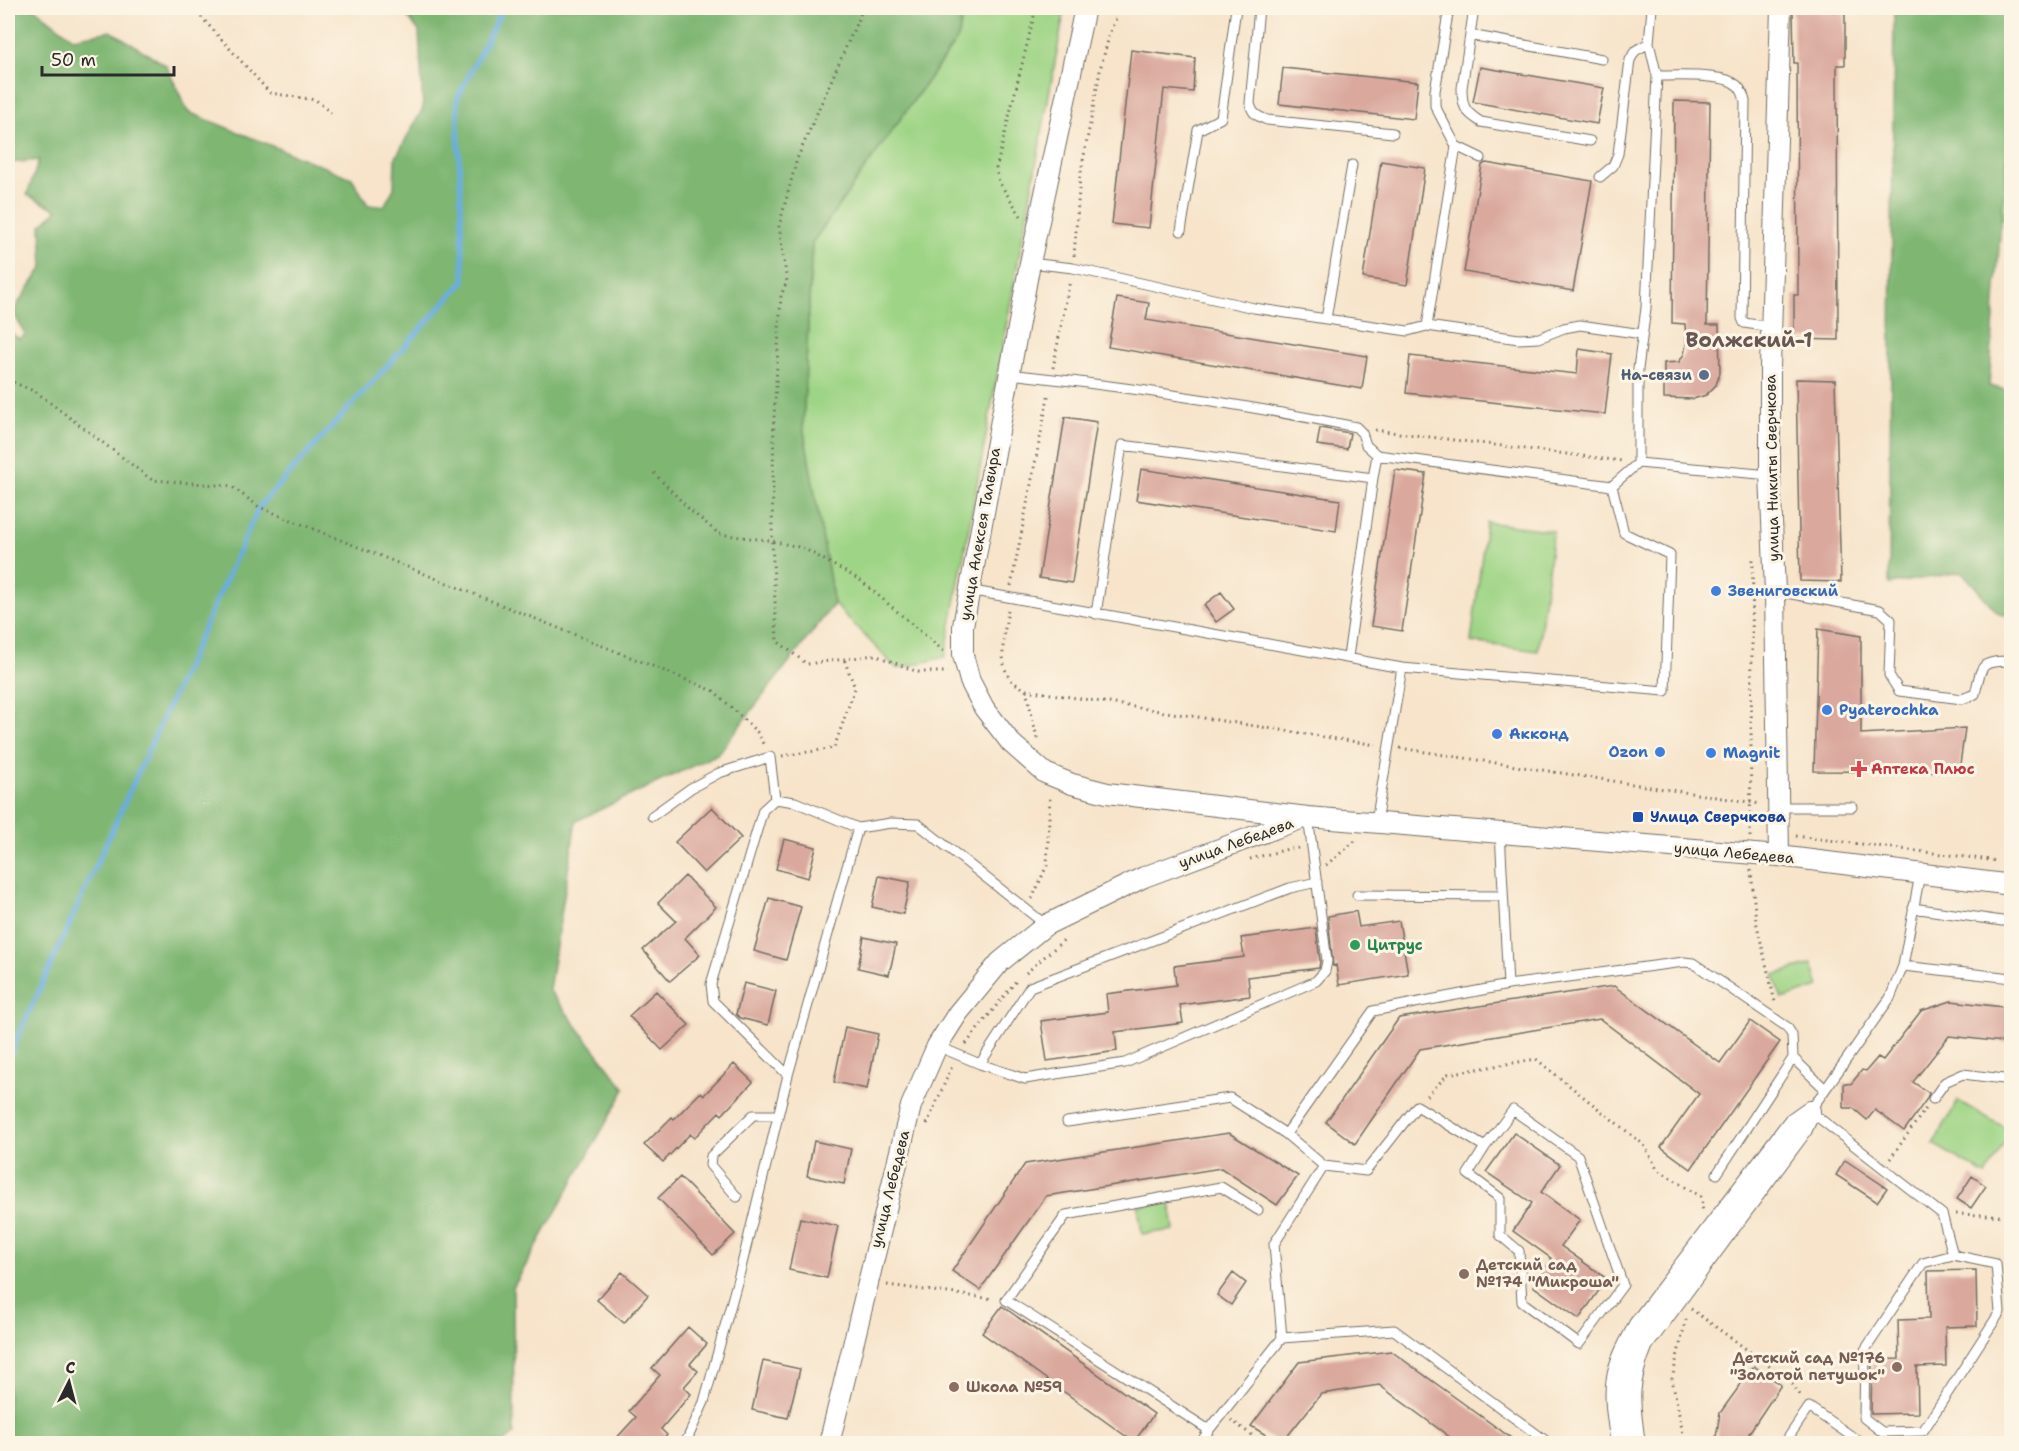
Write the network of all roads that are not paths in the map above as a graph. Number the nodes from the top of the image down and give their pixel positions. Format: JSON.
{"nodes":[{"id":1,"x":1085,"y":8,"type":"edge"},
{"id":2,"x":1236,"y":8,"type":"edge"},
{"id":3,"x":1259,"y":8,"type":"edge"},
{"id":4,"x":1449,"y":8,"type":"edge"},
{"id":5,"x":1474,"y":8,"type":"edge"},
{"id":6,"x":1652,"y":8,"type":"edge"},
{"id":7,"x":1781,"y":8,"type":"edge"},
{"id":8,"x":1470,"y":35,"type":"junction"},
{"id":9,"x":1649,"y":43,"type":"junction"},
{"id":10,"x":1602,"y":59,"type":"dead end"},
{"id":11,"x":1657,"y":76,"type":"junction"},
{"id":12,"x":1393,"y":133,"type":"dead end"},
{"id":13,"x":1590,"y":141,"type":"dead end"},
{"id":14,"x":1456,"y":146,"type":"junction"},
{"id":15,"x":1482,"y":158,"type":"dead end"},
{"id":16,"x":1352,"y":165,"type":"dead end"},
{"id":17,"x":1600,"y":177,"type":"dead end"},
{"id":18,"x":1180,"y":231,"type":"dead end"},
{"id":19,"x":1030,"y":263,"type":"junction"},
{"id":20,"x":1326,"y":319,"type":"junction"},
{"id":21,"x":1427,"y":326,"type":"junction"},
{"id":22,"x":1771,"y":327,"type":"junction"},
{"id":23,"x":1642,"y":334,"type":"junction"},
{"id":24,"x":1009,"y":375,"type":"junction"},
{"id":25,"x":1377,"y":455,"type":"junction"},
{"id":26,"x":1638,"y":463,"type":"junction"},
{"id":27,"x":1770,"y":475,"type":"junction"},
{"id":28,"x":1373,"y":478,"type":"junction"},
{"id":29,"x":1612,"y":486,"type":"junction"},
{"id":30,"x":968,"y":590,"type":"junction"},
{"id":31,"x":1775,"y":591,"type":"junction"},
{"id":32,"x":1096,"y":614,"type":"junction"},
{"id":33,"x":1348,"y":657,"type":"junction"},
{"id":34,"x":2012,"y":661,"type":"edge"},
{"id":35,"x":1402,"y":668,"type":"junction"},
{"id":36,"x":775,"y":799,"type":"junction"},
{"id":37,"x":1778,"y":807,"type":"junction"},
{"id":38,"x":1852,"y":807,"type":"dead end"},
{"id":39,"x":652,"y":816,"type":"dead end"},
{"id":40,"x":1308,"y":817,"type":"junction"},
{"id":41,"x":1376,"y":822,"type":"junction"},
{"id":42,"x":858,"y":828,"type":"junction"},
{"id":43,"x":1500,"y":832,"type":"junction"},
{"id":44,"x":2012,"y":850,"type":"edge"},
{"id":45,"x":1779,"y":856,"type":"junction"},
{"id":46,"x":2010,"y":863,"type":"edge"},
{"id":47,"x":1920,"y":874,"type":"junction"},
{"id":48,"x":1316,"y":878,"type":"junction"},
{"id":49,"x":2009,"y":885,"type":"edge"},
{"id":50,"x":1357,"y":895,"type":"dead end"},
{"id":51,"x":1503,"y":896,"type":"junction"},
{"id":52,"x":1913,"y":908,"type":"junction"},
{"id":53,"x":2002,"y":921,"type":"dead end"},
{"id":54,"x":1046,"y":925,"type":"junction"},
{"id":55,"x":1903,"y":966,"type":"junction"},
{"id":56,"x":2012,"y":978,"type":"edge"},
{"id":57,"x":1508,"y":985,"type":"junction"},
{"id":58,"x":938,"y":1046,"type":"junction"},
{"id":59,"x":1793,"y":1058,"type":"junction"},
{"id":60,"x":980,"y":1064,"type":"junction"},
{"id":61,"x":788,"y":1075,"type":"junction"},
{"id":62,"x":2012,"y":1080,"type":"edge"},
{"id":63,"x":1825,"y":1089,"type":"junction"},
{"id":64,"x":1933,"y":1099,"type":"road end"},
{"id":65,"x":1810,"y":1111,"type":"junction"},
{"id":66,"x":777,"y":1115,"type":"junction"},
{"id":67,"x":1067,"y":1122,"type":"dead end"},
{"id":68,"x":1286,"y":1134,"type":"junction"},
{"id":69,"x":1485,"y":1147,"type":"junction"},
{"id":70,"x":1324,"y":1166,"type":"junction"},
{"id":71,"x":1717,"y":1174,"type":"dead end"},
{"id":72,"x":737,"y":1197,"type":"dead end"},
{"id":73,"x":1258,"y":1210,"type":"dead end"},
{"id":74,"x":1953,"y":1255,"type":"junction"},
{"id":75,"x":1282,"y":1338,"type":"junction"},
{"id":76,"x":1209,"y":1430,"type":"junction"},
{"id":77,"x":685,"y":1443,"type":"edge"},
{"id":78,"x":829,"y":1443,"type":"edge"},
{"id":79,"x":1200,"y":1443,"type":"edge"},
{"id":80,"x":1550,"y":1443,"type":"edge"},
{"id":81,"x":1621,"y":1443,"type":"edge"},
{"id":82,"x":1635,"y":1443,"type":"edge"},
{"id":83,"x":1784,"y":1443,"type":"edge"},
{"id":84,"x":1863,"y":1443,"type":"edge"}],
"edges":[{"from":1,"to":19,"type":"street","name":"улица Алексея Талвира"},
{"from":2,"to":18,"type":"lane"},
{"from":3,"to":12,"type":"lane"},
{"from":4,"to":14,"type":"lane"},
{"from":5,"to":8,"type":"lane"},
{"from":6,"to":9,"type":"lane"},
{"from":7,"to":22,"type":"street","name":"улица Никиты Сверчкова"},
{"from":8,"to":10,"type":"lane"},
{"from":8,"to":13,"type":"lane"},
{"from":9,"to":11,"type":"lane"},
{"from":9,"to":17,"type":"lane"},
{"from":11,"to":22,"type":"lane"},
{"from":11,"to":23,"type":"lane"},
{"from":14,"to":15,"type":"lane"},
{"from":14,"to":21,"type":"lane"},
{"from":16,"to":20,"type":"lane"},
{"from":19,"to":20,"type":"lane"},
{"from":19,"to":24,"type":"street","name":"улица Алексея Талвира"},
{"from":20,"to":21,"type":"lane"},
{"from":21,"to":23,"type":"lane"},
{"from":22,"to":27,"type":"street","name":"улица Никиты Сверчкова"},
{"from":23,"to":26,"type":"lane"},
{"from":24,"to":25,"type":"lane"},
{"from":24,"to":30,"type":"street","name":"улица Алексея Талвира"},
{"from":25,"to":28,"type":"lane"},
{"from":25,"to":29,"type":"lane"},
{"from":26,"to":27,"type":"lane"},
{"from":26,"to":29,"type":"lane"},
{"from":27,"to":31,"type":"street","name":"улица Никиты Сверчкова"},
{"from":28,"to":32,"type":"lane"},
{"from":28,"to":33,"type":"lane"},
{"from":29,"to":35,"type":"lane"},
{"from":30,"to":32,"type":"lane"},
{"from":30,"to":40,"type":"street","name":"улица Алексея Талвира"},
{"from":31,"to":34,"type":"lane"},
{"from":31,"to":37,"type":"street","name":"улица Никиты Сверчкова"},
{"from":32,"to":33,"type":"lane"},
{"from":33,"to":35,"type":"lane"},
{"from":35,"to":41,"type":"lane"},
{"from":36,"to":39,"type":"lane"},
{"from":36,"to":42,"type":"lane"},
{"from":36,"to":61,"type":"lane"},
{"from":37,"to":38,"type":"lane"},
{"from":37,"to":45,"type":"street","name":"улица Никиты Сверчкова"},
{"from":40,"to":41,"type":"street","name":"улица Лебедева"},
{"from":40,"to":48,"type":"lane"},
{"from":40,"to":54,"type":"street","name":"улица Лебедева"},
{"from":41,"to":43,"type":"street","name":"улица Лебедева"},
{"from":42,"to":54,"type":"lane"},
{"from":42,"to":61,"type":"lane"},
{"from":43,"to":45,"type":"street","name":"улица Лебедева"},
{"from":43,"to":51,"type":"lane"},
{"from":44,"to":46,"type":"lane"},
{"from":45,"to":47,"type":"street","name":"улица Лебедева"},
{"from":46,"to":49,"type":"lane"},
{"from":47,"to":49,"type":"street","name":"улица Лебедева"},
{"from":47,"to":52,"type":"lane"},
{"from":48,"to":60,"type":"lane"},
{"from":48,"to":60,"type":"lane"},
{"from":50,"to":51,"type":"lane"},
{"from":51,"to":57,"type":"lane"},
{"from":52,"to":53,"type":"lane"},
{"from":52,"to":55,"type":"lane"},
{"from":54,"to":58,"type":"street","name":"улица Лебедева"},
{"from":55,"to":56,"type":"lane"},
{"from":55,"to":63,"type":"lane"},
{"from":57,"to":59,"type":"lane"},
{"from":57,"to":68,"type":"lane"},
{"from":58,"to":60,"type":"lane"},
{"from":58,"to":78,"type":"street","name":"улица Лебедева"},
{"from":59,"to":63,"type":"lane"},
{"from":59,"to":71,"type":"lane"},
{"from":61,"to":66,"type":"lane"},
{"from":62,"to":64,"type":"lane"},
{"from":63,"to":65,"type":"lane"},
{"from":65,"to":74,"type":"lane"},
{"from":65,"to":81,"type":"street"},
{"from":65,"to":82,"type":"street"},
{"from":66,"to":72,"type":"lane"},
{"from":66,"to":77,"type":"lane"},
{"from":67,"to":68,"type":"lane"},
{"from":68,"to":70,"type":"lane"},
{"from":69,"to":69,"type":"lane"},
{"from":69,"to":70,"type":"lane"},
{"from":70,"to":75,"type":"lane"},
{"from":73,"to":76,"type":"lane"},
{"from":74,"to":74,"type":"lane"},
{"from":75,"to":76,"type":"lane"},
{"from":75,"to":80,"type":"lane"},
{"from":76,"to":79,"type":"lane"},
{"from":83,"to":84,"type":"lane"}]}
